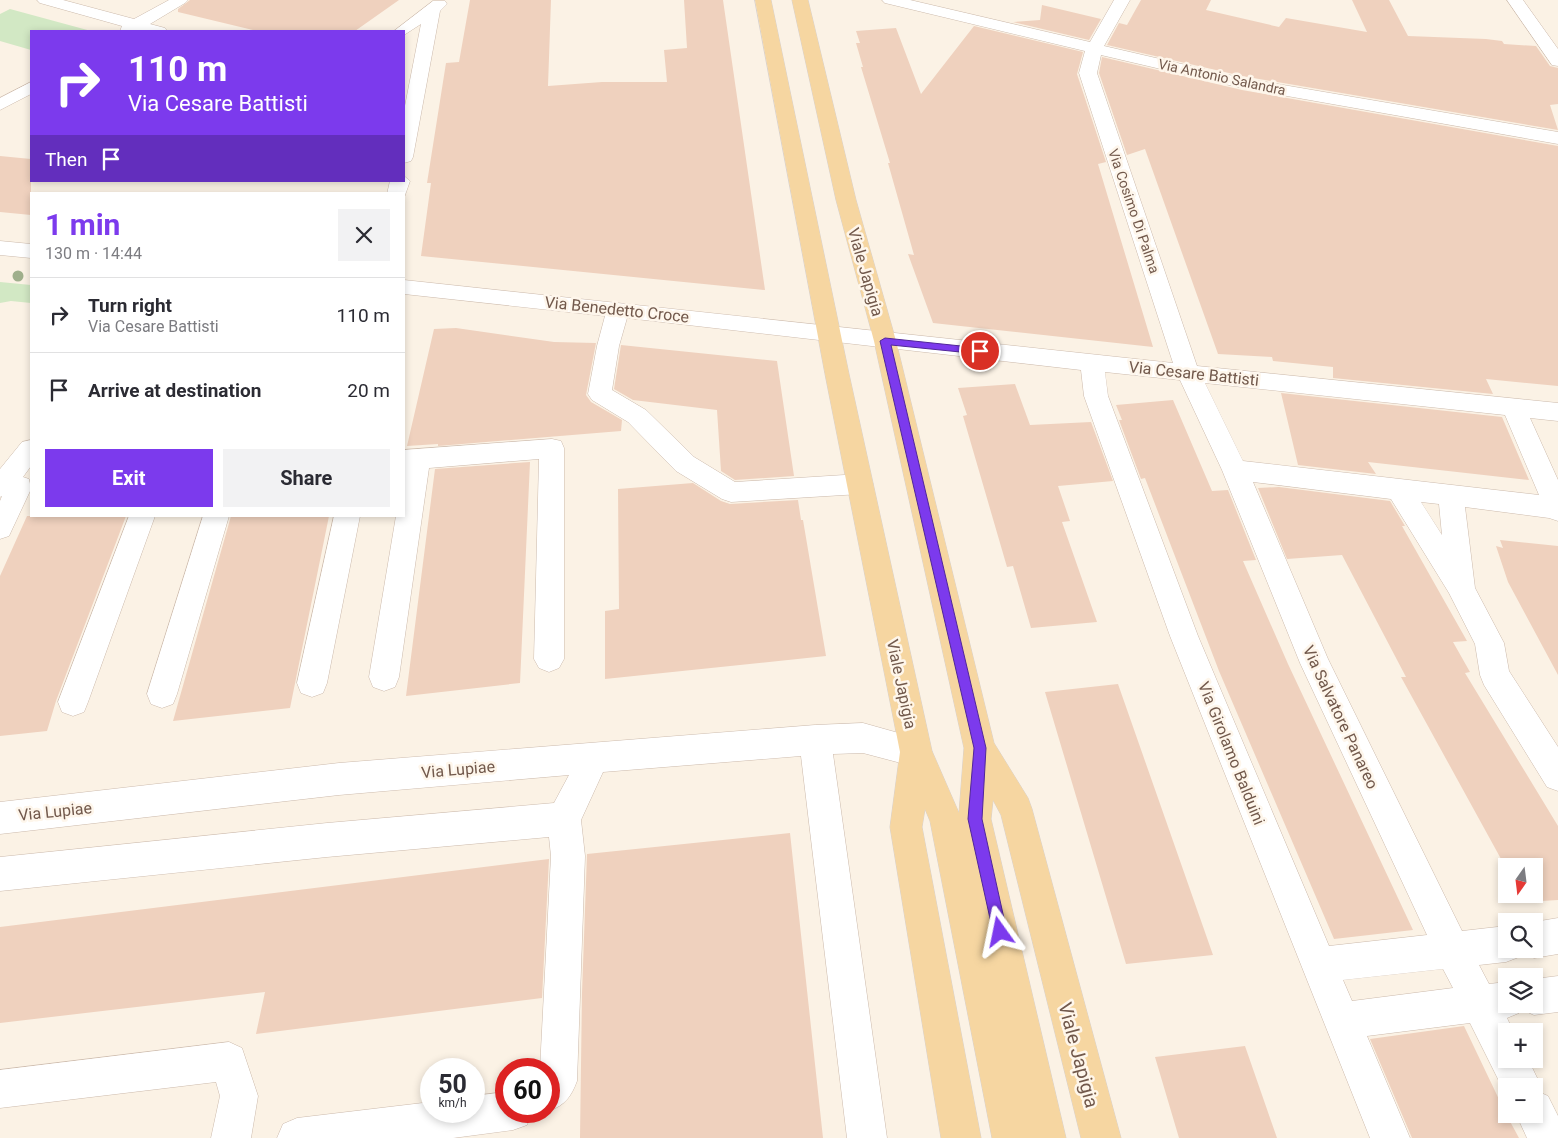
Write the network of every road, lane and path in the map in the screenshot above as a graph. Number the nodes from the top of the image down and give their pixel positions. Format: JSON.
{"nodes":[{"id":1,"x":45,"y":0,"type":"edge"},
{"id":2,"x":180,"y":0,"type":"edge"},
{"id":3,"x":763,"y":0,"type":"edge"},
{"id":4,"x":800,"y":0,"type":"edge"},
{"id":5,"x":890,"y":0,"type":"edge"},
{"id":6,"x":1122,"y":0,"type":"edge"},
{"id":7,"x":1515,"y":0,"type":"edge"},
{"id":8,"x":438,"y":5,"type":"edge"},
{"id":9,"x":131,"y":28,"type":"edge"},
{"id":10,"x":150,"y":30,"type":"edge"},
{"id":11,"x":403,"y":30,"type":"edge"},
{"id":12,"x":1094,"y":49,"type":"junction"},
{"id":13,"x":1558,"y":61,"type":"edge"},
{"id":14,"x":30,"y":88,"type":"edge"},
{"id":15,"x":409,"y":93,"type":"edge"},
{"id":16,"x":0,"y":105,"type":"edge"},
{"id":17,"x":1558,"y":138,"type":"edge"},
{"id":18,"x":405,"y":144,"type":"edge"},
{"id":19,"x":0,"y":248,"type":"edge"},
{"id":20,"x":30,"y":251,"type":"edge"},
{"id":21,"x":407,"y":293,"type":"edge"},
{"id":22,"x":618,"y":310,"type":"junction"},
{"id":23,"x":830,"y":334,"type":"junction"},
{"id":24,"x":885,"y":341,"type":"junction"},
{"id":25,"x":1092,"y":362,"type":"junction"},
{"id":26,"x":1188,"y":372,"type":"junction"},
{"id":27,"x":1514,"y":408,"type":"junction"},
{"id":28,"x":1558,"y":412,"type":"edge"},
{"id":29,"x":30,"y":451,"type":"edge"},
{"id":30,"x":411,"y":460,"type":"edge"},
{"id":31,"x":1235,"y":470,"type":"junction"},
{"id":32,"x":860,"y":484,"type":"junction"},
{"id":33,"x":13,"y":486,"type":"edge"},
{"id":34,"x":1399,"y":490,"type":"junction"},
{"id":35,"x":1451,"y":497,"type":"junction"},
{"id":36,"x":405,"y":508,"type":"edge"},
{"id":37,"x":1557,"y":509,"type":"edge"},
{"id":38,"x":142,"y":517,"type":"edge"},
{"id":39,"x":216,"y":517,"type":"edge"},
{"id":40,"x":347,"y":517,"type":"edge"},
{"id":41,"x":404,"y":517,"type":"edge"},
{"id":42,"x":0,"y":528,"type":"edge"},
{"id":43,"x":1461,"y":589,"type":"junction"},
{"id":44,"x":549,"y":659,"type":"dead end"},
{"id":45,"x":384,"y":676,"type":"dead end"},
{"id":46,"x":312,"y":683,"type":"dead end"},
{"id":47,"x":162,"y":694,"type":"dead end"},
{"id":48,"x":73,"y":702,"type":"dead end"},
{"id":49,"x":815,"y":740,"type":"junction"},
{"id":50,"x":980,"y":748,"type":"junction"},
{"id":51,"x":916,"y":752,"type":"junction"},
{"id":52,"x":594,"y":758,"type":"junction"},
{"id":53,"x":1558,"y":776,"type":"edge"},
{"id":54,"x":0,"y":818,"type":"edge"},
{"id":55,"x":564,"y":818,"type":"junction"},
{"id":56,"x":0,"y":874,"type":"edge"},
{"id":57,"x":1558,"y":936,"type":"edge"},
{"id":58,"x":1543,"y":938,"type":"edge"},
{"id":59,"x":1498,"y":945,"type":"edge"},
{"id":60,"x":1453,"y":951,"type":"junction"},
{"id":61,"x":1319,"y":966,"type":"junction"},
{"id":62,"x":1558,"y":994,"type":"edge"},
{"id":63,"x":1543,"y":996,"type":"edge"},
{"id":64,"x":1493,"y":1001,"type":"edge"},
{"id":65,"x":1342,"y":1021,"type":"junction"},
{"id":66,"x":1498,"y":1023,"type":"edge"},
{"id":67,"x":559,"y":1058,"type":"edge"},
{"id":68,"x":0,"y":1089,"type":"edge"},
{"id":69,"x":495,"y":1113,"type":"edge"},
{"id":70,"x":1540,"y":1123,"type":"edge"},
{"id":71,"x":230,"y":1138,"type":"edge"},
{"id":72,"x":297,"y":1138,"type":"edge"},
{"id":73,"x":867,"y":1138,"type":"edge"},
{"id":74,"x":960,"y":1138,"type":"edge"},
{"id":75,"x":1012,"y":1138,"type":"edge"},
{"id":76,"x":1046,"y":1138,"type":"edge"},
{"id":77,"x":1101,"y":1138,"type":"edge"},
{"id":78,"x":1390,"y":1138,"type":"edge"},
{"id":79,"x":1548,"y":1138,"type":"edge"}],
"edges":[{"from":1,"to":9,"type":"street"},
{"from":2,"to":9,"type":"street"},
{"from":3,"to":23,"type":"main road","name":"Viale Japigia"},
{"from":4,"to":24,"type":"main road","name":"Viale Japigia"},
{"from":5,"to":12,"type":"street","name":"Via Antonio Salandra"},
{"from":6,"to":12,"type":"street","name":"Via Cosimo Di Palma"},
{"from":7,"to":13,"type":"street"},
{"from":8,"to":11,"type":"street"},
{"from":8,"to":15,"type":"street"},
{"from":9,"to":10,"type":"street"},
{"from":12,"to":17,"type":"street","name":"Via Antonio Salandra"},
{"from":12,"to":26,"type":"street","name":"Via Cosimo Di Palma"},
{"from":14,"to":16,"type":"street"},
{"from":15,"to":18,"type":"street"},
{"from":19,"to":20,"type":"street"},
{"from":21,"to":22,"type":"street","name":"Via Benedetto Croce"},
{"from":22,"to":23,"type":"street","name":"Via Benedetto Croce"},
{"from":22,"to":32,"type":"street"},
{"from":23,"to":24,"type":"street","name":"Via Cesare Battisti"},
{"from":23,"to":32,"type":"main road","name":"Viale Japigia"},
{"from":24,"to":25,"type":"street","name":"Via Cesare Battisti"},
{"from":24,"to":50,"type":"main road","name":"Viale Japigia"},
{"from":25,"to":26,"type":"street","name":"Via Cesare Battisti"},
{"from":25,"to":61,"type":"street","name":"Via Girolamo Balduini"},
{"from":26,"to":27,"type":"street","name":"Via Cesare Battisti"},
{"from":26,"to":31,"type":"street","name":"Via Salvatore Panareo"},
{"from":27,"to":28,"type":"street","name":"Via Cesare Battisti"},
{"from":27,"to":37,"type":"street"},
{"from":29,"to":33,"type":"street"},
{"from":30,"to":36,"type":"street"},
{"from":30,"to":44,"type":"street"},
{"from":31,"to":34,"type":"street"},
{"from":31,"to":60,"type":"street","name":"Via Salvatore Panareo"},
{"from":32,"to":51,"type":"main road","name":"Viale Japigia"},
{"from":33,"to":42,"type":"street"},
{"from":34,"to":35,"type":"street"},
{"from":34,"to":43,"type":"street"},
{"from":35,"to":37,"type":"street"},
{"from":35,"to":43,"type":"street"},
{"from":38,"to":48,"type":"street"},
{"from":39,"to":47,"type":"street"},
{"from":40,"to":46,"type":"street"},
{"from":41,"to":45,"type":"street"},
{"from":43,"to":53,"type":"street"},
{"from":49,"to":51,"type":"street","name":"Via Lupiae"},
{"from":49,"to":52,"type":"street","name":"Via Lupiae"},
{"from":49,"to":73,"type":"street"},
{"from":50,"to":76,"type":"main road","name":"Viale Japigia"},
{"from":50,"to":77,"type":"main road","name":"Viale Japigia"},
{"from":51,"to":74,"type":"main road","name":"Viale Japigia"},
{"from":51,"to":75,"type":"main road","name":"Viale Japigia"},
{"from":52,"to":54,"type":"street","name":"Via Lupiae"},
{"from":52,"to":55,"type":"street"},
{"from":55,"to":56,"type":"street"},
{"from":55,"to":67,"type":"street"},
{"from":57,"to":58,"type":"street"},
{"from":59,"to":60,"type":"street"},
{"from":60,"to":61,"type":"street"},
{"from":60,"to":64,"type":"street","name":"Via Salvatore Panareo"},
{"from":61,"to":65,"type":"street","name":"Via Girolamo Balduini"},
{"from":62,"to":63,"type":"street"},
{"from":64,"to":65,"type":"street"},
{"from":64,"to":66,"type":"street","name":"Via Salvatore Panareo"},
{"from":65,"to":78,"type":"street","name":"Via Girolamo Balduini"},
{"from":68,"to":71,"type":"street"},
{"from":69,"to":72,"type":"street"},
{"from":70,"to":79,"type":"street"}]}
